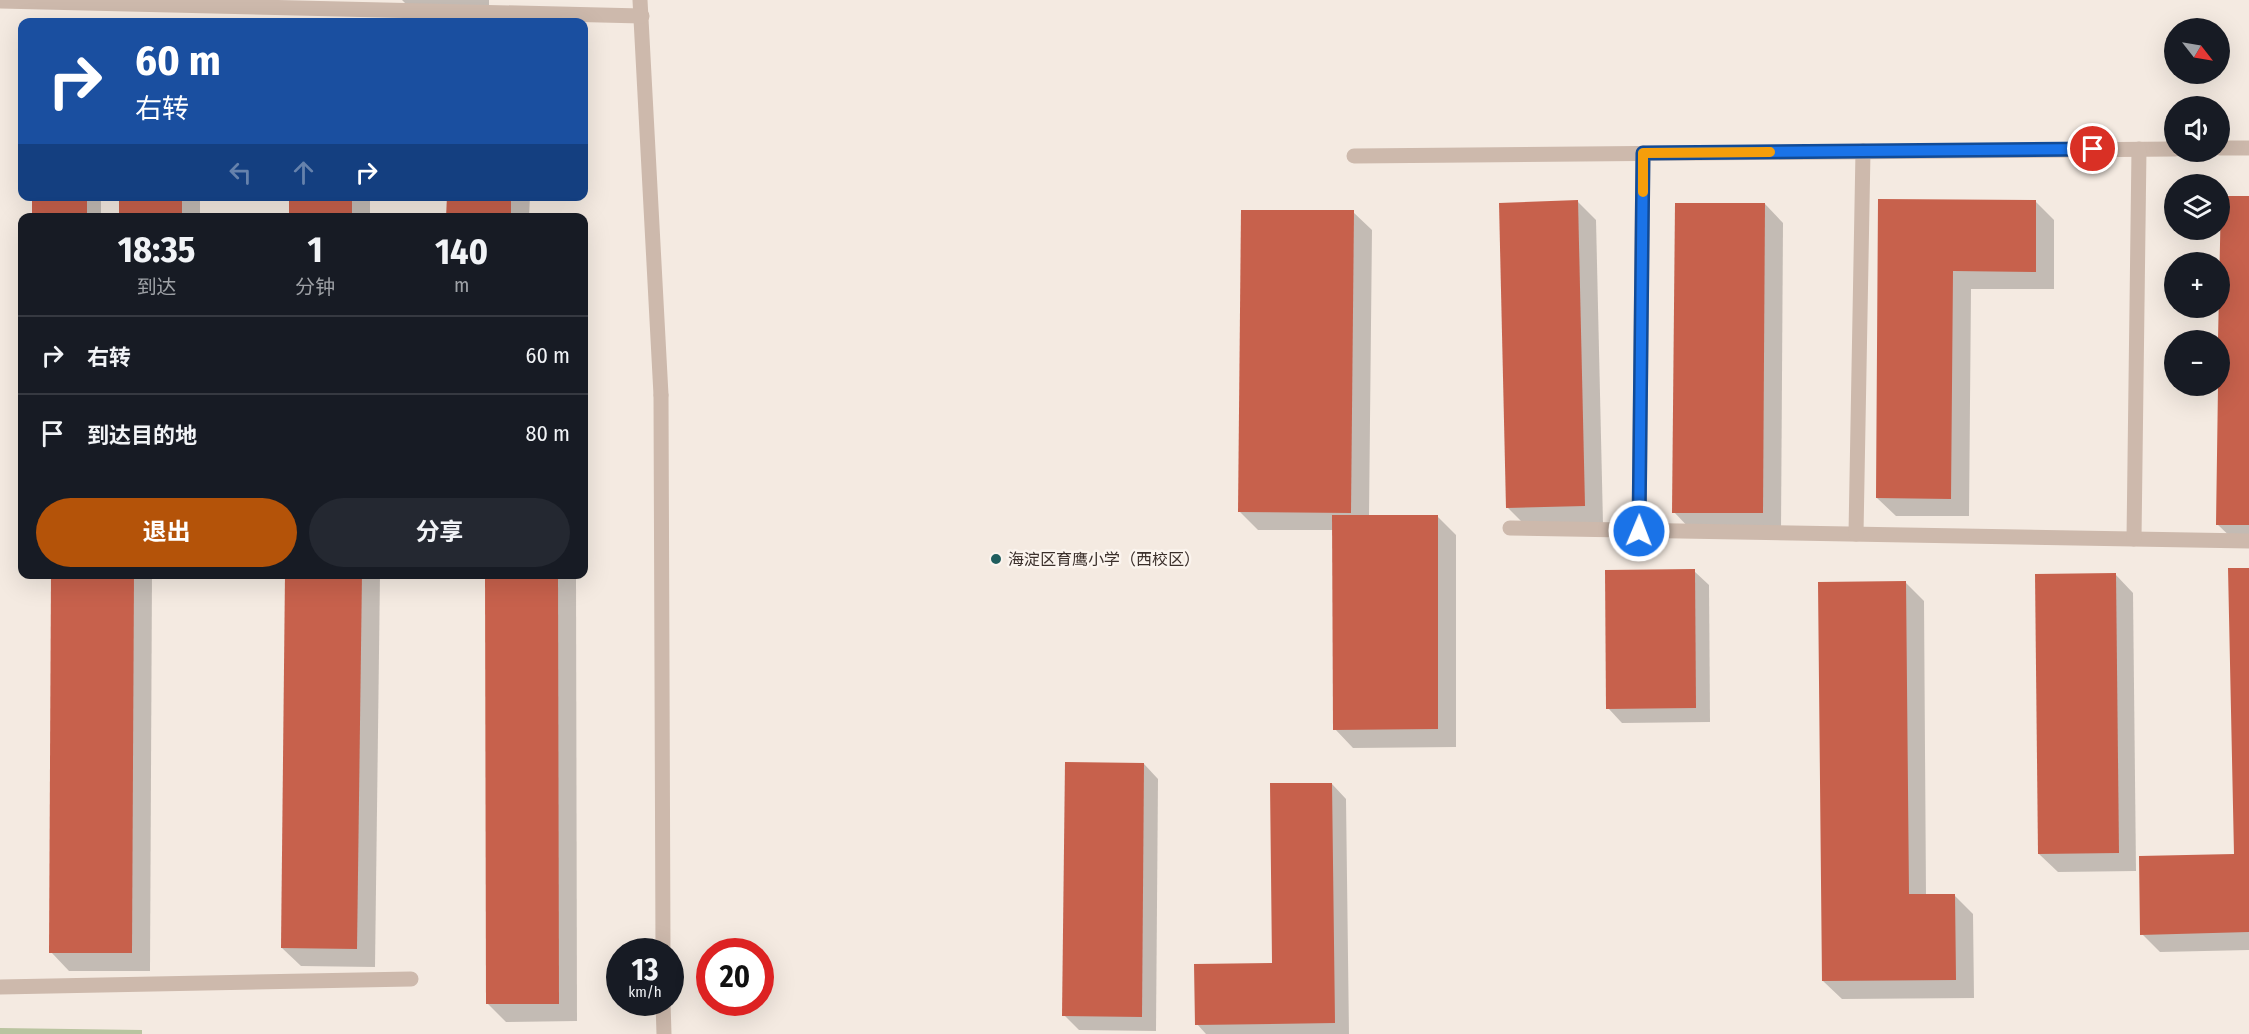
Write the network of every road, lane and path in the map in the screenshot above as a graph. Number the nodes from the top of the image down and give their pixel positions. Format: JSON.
{"nodes":[{"id":1,"x":640,"y":0,"type":"edge"},
{"id":2,"x":0,"y":1,"type":"edge"},
{"id":3,"x":642,"y":16,"type":"junction"},
{"id":4,"x":2230,"y":148,"type":"edge"},
{"id":5,"x":2249,"y":148,"type":"edge"},
{"id":6,"x":2139,"y":149,"type":"junction"},
{"id":7,"x":2164,"y":149,"type":"edge"},
{"id":8,"x":1863,"y":151,"type":"junction"},
{"id":9,"x":1643,"y":153,"type":"junction"},
{"id":10,"x":1354,"y":156,"type":"dead end"},
{"id":11,"x":1510,"y":528,"type":"dead end"},
{"id":12,"x":1639,"y":531,"type":"junction"},
{"id":13,"x":1856,"y":534,"type":"junction"},
{"id":14,"x":2134,"y":539,"type":"junction"},
{"id":15,"x":2249,"y":541,"type":"edge"},
{"id":16,"x":663,"y":938,"type":"edge"},
{"id":17,"x":411,"y":979,"type":"dead end"},
{"id":18,"x":0,"y":987,"type":"edge"},
{"id":19,"x":663,"y":1016,"type":"edge"},
{"id":20,"x":663,"y":1034,"type":"edge"}],
"edges":[{"from":1,"to":3,"type":"street"},
{"from":2,"to":3,"type":"street"},
{"from":3,"to":16,"type":"street"},
{"from":4,"to":5,"type":"street"},
{"from":6,"to":7,"type":"street"},
{"from":6,"to":8,"type":"street"},
{"from":6,"to":14,"type":"street"},
{"from":8,"to":9,"type":"street"},
{"from":8,"to":13,"type":"street"},
{"from":9,"to":10,"type":"street"},
{"from":9,"to":12,"type":"street"},
{"from":11,"to":12,"type":"street"},
{"from":12,"to":13,"type":"street"},
{"from":13,"to":14,"type":"street"},
{"from":14,"to":15,"type":"street"},
{"from":17,"to":18,"type":"street"},
{"from":19,"to":20,"type":"street"}]}
